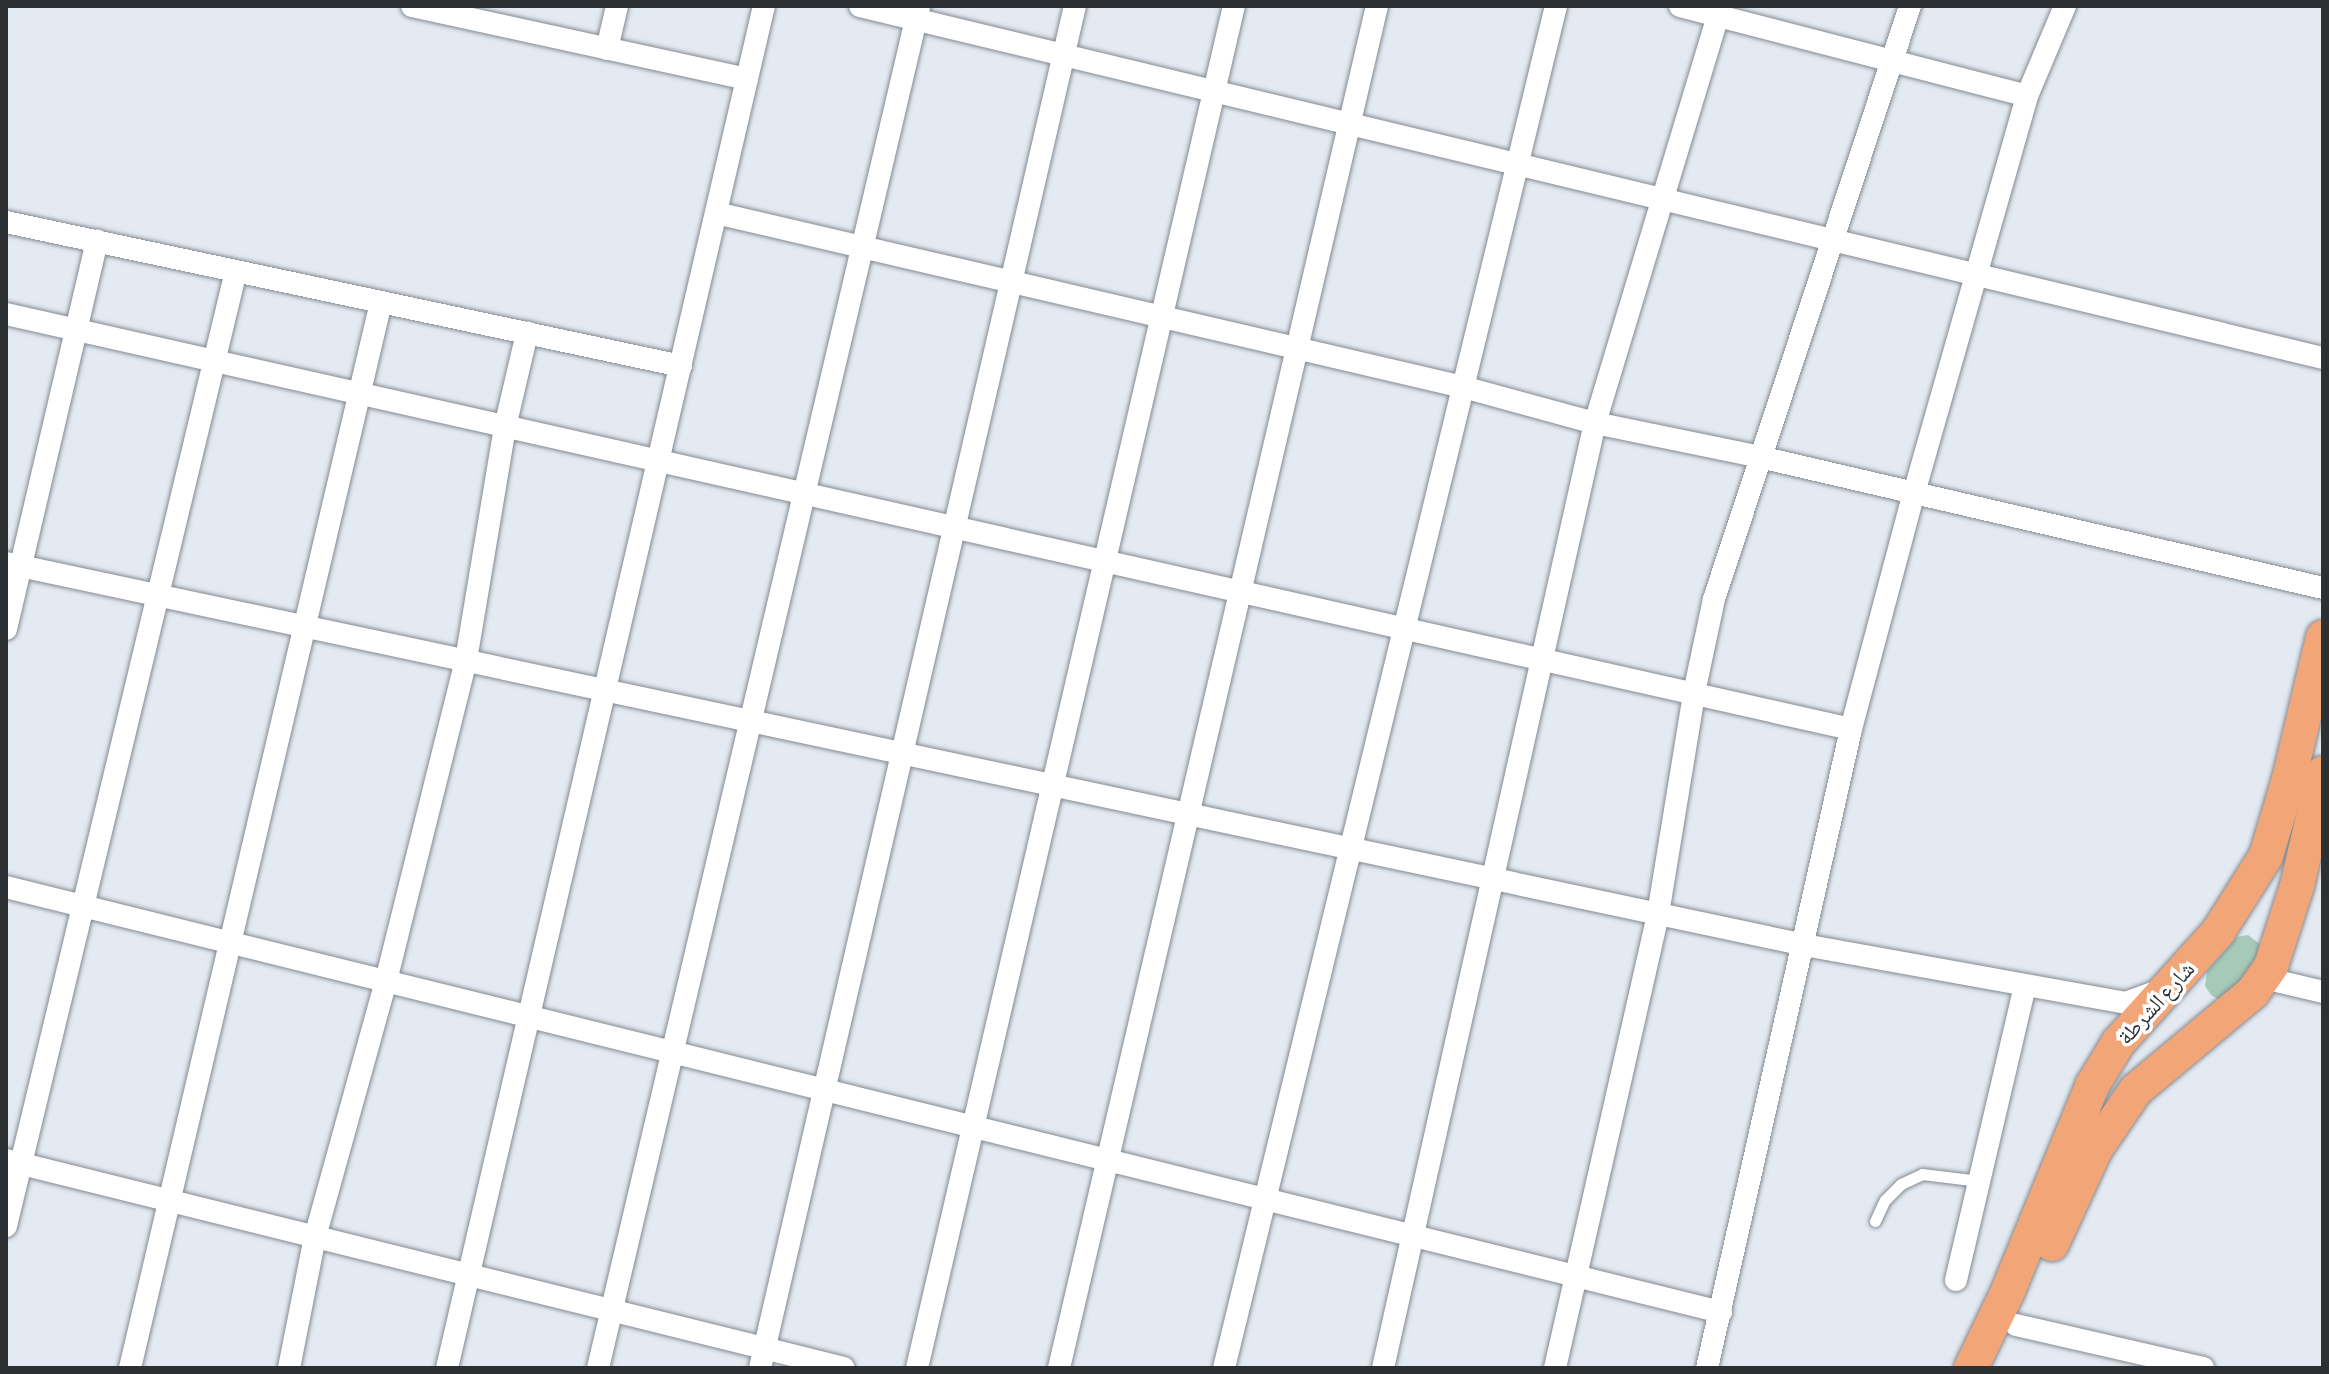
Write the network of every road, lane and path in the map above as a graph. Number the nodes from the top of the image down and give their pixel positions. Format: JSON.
{"nodes":[{"id":1,"x":412,"y":6,"type":"edge"},
{"id":2,"x":617,"y":6,"type":"edge"},
{"id":3,"x":764,"y":6,"type":"edge"},
{"id":4,"x":860,"y":6,"type":"edge"},
{"id":5,"x":1075,"y":6,"type":"edge"},
{"id":6,"x":1234,"y":6,"type":"edge"},
{"id":7,"x":1377,"y":6,"type":"edge"},
{"id":8,"x":1556,"y":6,"type":"edge"},
{"id":9,"x":1680,"y":6,"type":"edge"},
{"id":10,"x":1910,"y":6,"type":"edge"},
{"id":11,"x":2065,"y":6,"type":"edge"},
{"id":12,"x":456,"y":11,"type":"edge"},
{"id":13,"x":1720,"y":11,"type":"edge"},
{"id":14,"x":918,"y":13,"type":"edge"},
{"id":15,"x":607,"y":49,"type":"junction"},
{"id":16,"x":1064,"y":55,"type":"junction"},
{"id":17,"x":1892,"y":61,"type":"junction"},
{"id":18,"x":747,"y":79,"type":"junction"},
{"id":19,"x":1214,"y":91,"type":"junction"},
{"id":20,"x":2027,"y":96,"type":"junction"},
{"id":21,"x":1350,"y":124,"type":"junction"},
{"id":22,"x":1517,"y":164,"type":"junction"},
{"id":23,"x":1664,"y":198,"type":"junction"},
{"id":24,"x":716,"y":213,"type":"junction"},
{"id":25,"x":6,"y":222,"type":"edge"},
{"id":26,"x":1832,"y":240,"type":"junction"},
{"id":27,"x":97,"y":241,"type":"junction"},
{"id":28,"x":863,"y":247,"type":"junction"},
{"id":29,"x":236,"y":271,"type":"junction"},
{"id":30,"x":1977,"y":275,"type":"junction"},
{"id":31,"x":1012,"y":282,"type":"junction"},
{"id":32,"x":381,"y":302,"type":"junction"},
{"id":33,"x":6,"y":314,"type":"edge"},
{"id":34,"x":1162,"y":317,"type":"junction"},
{"id":35,"x":76,"y":330,"type":"junction"},
{"id":36,"x":527,"y":333,"type":"junction"},
{"id":37,"x":1298,"y":349,"type":"junction"},
{"id":38,"x":2323,"y":358,"type":"edge"},
{"id":39,"x":214,"y":361,"type":"junction"},
{"id":40,"x":681,"y":366,"type":"junction"},
{"id":41,"x":1463,"y":387,"type":"junction"},
{"id":42,"x":360,"y":394,"type":"junction"},
{"id":43,"x":1595,"y":423,"type":"junction"},
{"id":44,"x":505,"y":427,"type":"junction"},
{"id":45,"x":1760,"y":457,"type":"junction"},
{"id":46,"x":658,"y":461,"type":"junction"},
{"id":47,"x":1914,"y":493,"type":"junction"},
{"id":48,"x":805,"y":494,"type":"junction"},
{"id":49,"x":955,"y":527,"type":"junction"},
{"id":50,"x":1105,"y":561,"type":"junction"},
{"id":51,"x":13,"y":564,"type":"edge"},
{"id":52,"x":2323,"y":588,"type":"edge"},
{"id":53,"x":1241,"y":592,"type":"junction"},
{"id":54,"x":158,"y":595,"type":"junction"},
{"id":55,"x":305,"y":626,"type":"junction"},
{"id":56,"x":1404,"y":628,"type":"junction"},
{"id":57,"x":6,"y":629,"type":"edge"},
{"id":58,"x":2323,"y":637,"type":"edge"},
{"id":59,"x":1542,"y":659,"type":"junction"},
{"id":60,"x":466,"y":660,"type":"junction"},
{"id":61,"x":605,"y":690,"type":"junction"},
{"id":62,"x":1694,"y":693,"type":"junction"},
{"id":63,"x":752,"y":721,"type":"junction"},
{"id":64,"x":1851,"y":729,"type":"junction"},
{"id":65,"x":903,"y":753,"type":"junction"},
{"id":66,"x":2323,"y":773,"type":"edge"},
{"id":67,"x":1053,"y":785,"type":"junction"},
{"id":68,"x":1189,"y":814,"type":"junction"},
{"id":69,"x":1350,"y":848,"type":"junction"},
{"id":70,"x":1493,"y":878,"type":"junction"},
{"id":71,"x":6,"y":887,"type":"edge"},
{"id":72,"x":84,"y":906,"type":"junction"},
{"id":73,"x":1658,"y":914,"type":"junction"},
{"id":74,"x":2231,"y":914,"type":"junction"},
{"id":75,"x":2283,"y":930,"type":"junction"},
{"id":76,"x":232,"y":943,"type":"junction"},
{"id":77,"x":1804,"y":945,"type":"junction"},
{"id":78,"x":2264,"y":978,"type":"junction"},
{"id":79,"x":386,"y":981,"type":"junction"},
{"id":80,"x":2174,"y":984,"type":"junction"},
{"id":81,"x":2025,"y":986,"type":"junction"},
{"id":82,"x":2323,"y":992,"type":"edge"},
{"id":83,"x":529,"y":1017,"type":"junction"},
{"id":84,"x":2219,"y":1022,"type":"junction"},
{"id":85,"x":675,"y":1053,"type":"junction"},
{"id":86,"x":825,"y":1090,"type":"junction"},
{"id":87,"x":973,"y":1127,"type":"junction"},
{"id":88,"x":1108,"y":1160,"type":"junction"},
{"id":89,"x":14,"y":1162,"type":"edge"},
{"id":90,"x":1980,"y":1181,"type":"junction"},
{"id":91,"x":1265,"y":1199,"type":"junction"},
{"id":92,"x":171,"y":1202,"type":"junction"},
{"id":93,"x":1875,"y":1221,"type":"dead end"},
{"id":94,"x":6,"y":1226,"type":"edge"},
{"id":95,"x":1413,"y":1236,"type":"junction"},
{"id":96,"x":315,"y":1237,"type":"junction"},
{"id":97,"x":469,"y":1275,"type":"junction"},
{"id":98,"x":1577,"y":1276,"type":"junction"},
{"id":99,"x":1956,"y":1280,"type":"dead end"},
{"id":100,"x":614,"y":1311,"type":"junction"},
{"id":101,"x":1721,"y":1312,"type":"junction"},
{"id":102,"x":2016,"y":1325,"type":"junction"},
{"id":103,"x":763,"y":1358,"type":"edge"},
{"id":104,"x":130,"y":1368,"type":"edge"},
{"id":105,"x":289,"y":1368,"type":"edge"},
{"id":106,"x":447,"y":1368,"type":"edge"},
{"id":107,"x":598,"y":1368,"type":"edge"},
{"id":108,"x":844,"y":1368,"type":"edge"},
{"id":109,"x":917,"y":1368,"type":"edge"},
{"id":110,"x":1059,"y":1368,"type":"edge"},
{"id":111,"x":1224,"y":1368,"type":"edge"},
{"id":112,"x":1383,"y":1368,"type":"edge"},
{"id":113,"x":1555,"y":1368,"type":"edge"},
{"id":114,"x":1707,"y":1368,"type":"edge"},
{"id":115,"x":1971,"y":1368,"type":"edge"},
{"id":116,"x":1996,"y":1368,"type":"edge"},
{"id":117,"x":2203,"y":1368,"type":"edge"}],
"edges":[{"from":1,"to":12,"type":"street"},
{"from":2,"to":15,"type":"street"},
{"from":3,"to":18,"type":"street"},
{"from":4,"to":14,"type":"street"},
{"from":5,"to":16,"type":"street"},
{"from":6,"to":19,"type":"street"},
{"from":7,"to":21,"type":"street"},
{"from":8,"to":22,"type":"street"},
{"from":9,"to":13,"type":"street"},
{"from":10,"to":17,"type":"street"},
{"from":11,"to":20,"type":"street"},
{"from":12,"to":15,"type":"street"},
{"from":13,"to":17,"type":"street"},
{"from":13,"to":23,"type":"street"},
{"from":14,"to":16,"type":"street"},
{"from":14,"to":28,"type":"street"},
{"from":15,"to":18,"type":"street"},
{"from":16,"to":19,"type":"street"},
{"from":16,"to":31,"type":"street"},
{"from":17,"to":20,"type":"street"},
{"from":17,"to":26,"type":"street"},
{"from":18,"to":24,"type":"street"},
{"from":19,"to":21,"type":"street"},
{"from":19,"to":34,"type":"street"},
{"from":20,"to":30,"type":"street"},
{"from":21,"to":22,"type":"street"},
{"from":21,"to":37,"type":"street"},
{"from":22,"to":23,"type":"street"},
{"from":22,"to":41,"type":"street"},
{"from":23,"to":26,"type":"street"},
{"from":23,"to":43,"type":"street"},
{"from":24,"to":28,"type":"street"},
{"from":24,"to":40,"type":"street"},
{"from":25,"to":27,"type":"street"},
{"from":26,"to":30,"type":"street"},
{"from":26,"to":45,"type":"street"},
{"from":27,"to":29,"type":"street"},
{"from":27,"to":35,"type":"street"},
{"from":28,"to":31,"type":"street"},
{"from":28,"to":48,"type":"street"},
{"from":29,"to":32,"type":"street"},
{"from":29,"to":39,"type":"street"},
{"from":30,"to":38,"type":"street"},
{"from":30,"to":47,"type":"street"},
{"from":31,"to":34,"type":"street"},
{"from":31,"to":49,"type":"street"},
{"from":32,"to":36,"type":"street"},
{"from":32,"to":42,"type":"street"},
{"from":33,"to":35,"type":"street"},
{"from":34,"to":37,"type":"street"},
{"from":34,"to":50,"type":"street"},
{"from":35,"to":39,"type":"street"},
{"from":35,"to":51,"type":"street"},
{"from":36,"to":40,"type":"street"},
{"from":36,"to":44,"type":"street"},
{"from":37,"to":41,"type":"street"},
{"from":37,"to":53,"type":"street"},
{"from":39,"to":42,"type":"street"},
{"from":39,"to":54,"type":"street"},
{"from":40,"to":46,"type":"street"},
{"from":41,"to":43,"type":"street"},
{"from":41,"to":56,"type":"street"},
{"from":42,"to":44,"type":"street"},
{"from":42,"to":55,"type":"street"},
{"from":43,"to":45,"type":"street"},
{"from":43,"to":59,"type":"street"},
{"from":44,"to":46,"type":"street"},
{"from":44,"to":60,"type":"street"},
{"from":45,"to":47,"type":"street"},
{"from":45,"to":62,"type":"street"},
{"from":46,"to":48,"type":"street"},
{"from":46,"to":61,"type":"street"},
{"from":47,"to":52,"type":"street"},
{"from":47,"to":64,"type":"street"},
{"from":48,"to":49,"type":"street"},
{"from":48,"to":63,"type":"street"},
{"from":49,"to":50,"type":"street"},
{"from":49,"to":65,"type":"street"},
{"from":50,"to":53,"type":"street"},
{"from":50,"to":67,"type":"street"},
{"from":51,"to":54,"type":"street"},
{"from":51,"to":57,"type":"street"},
{"from":53,"to":56,"type":"street"},
{"from":53,"to":68,"type":"street"},
{"from":54,"to":55,"type":"street"},
{"from":54,"to":72,"type":"street"},
{"from":55,"to":60,"type":"street"},
{"from":55,"to":76,"type":"street"},
{"from":56,"to":59,"type":"street"},
{"from":56,"to":69,"type":"street"},
{"from":58,"to":74,"type":"main road","name":"شارع الشرطة"},
{"from":59,"to":62,"type":"street"},
{"from":59,"to":70,"type":"street"},
{"from":60,"to":61,"type":"street"},
{"from":60,"to":79,"type":"street"},
{"from":61,"to":63,"type":"street"},
{"from":61,"to":83,"type":"street"},
{"from":62,"to":64,"type":"street"},
{"from":62,"to":73,"type":"street"},
{"from":63,"to":65,"type":"street"},
{"from":63,"to":85,"type":"street"},
{"from":64,"to":77,"type":"street"},
{"from":65,"to":67,"type":"street"},
{"from":65,"to":86,"type":"street"},
{"from":66,"to":75,"type":"main road"},
{"from":67,"to":68,"type":"street"},
{"from":67,"to":87,"type":"street"},
{"from":68,"to":69,"type":"street"},
{"from":68,"to":88,"type":"street"},
{"from":69,"to":70,"type":"street"},
{"from":69,"to":91,"type":"street"},
{"from":70,"to":73,"type":"street"},
{"from":70,"to":95,"type":"street"},
{"from":71,"to":72,"type":"street"},
{"from":72,"to":76,"type":"street"},
{"from":72,"to":89,"type":"street"},
{"from":73,"to":77,"type":"street"},
{"from":73,"to":98,"type":"street"},
{"from":74,"to":75,"type":"main road"},
{"from":74,"to":80,"type":"main road","name":"شارع الشرطة"},
{"from":75,"to":78,"type":"main road"},
{"from":76,"to":79,"type":"street"},
{"from":76,"to":92,"type":"street"},
{"from":77,"to":81,"type":"street"},
{"from":77,"to":101,"type":"street"},
{"from":78,"to":82,"type":"street"},
{"from":78,"to":84,"type":"main road"},
{"from":79,"to":83,"type":"street"},
{"from":79,"to":96,"type":"street"},
{"from":80,"to":81,"type":"street"},
{"from":80,"to":84,"type":"main road"},
{"from":80,"to":115,"type":"main road","name":"شارع الشرطة"},
{"from":81,"to":90,"type":"street"},
{"from":83,"to":85,"type":"street"},
{"from":83,"to":97,"type":"street"},
{"from":84,"to":102,"type":"main road"},
{"from":85,"to":86,"type":"street"},
{"from":85,"to":100,"type":"street"},
{"from":86,"to":87,"type":"street"},
{"from":86,"to":103,"type":"street"},
{"from":87,"to":88,"type":"street"},
{"from":87,"to":109,"type":"street"},
{"from":88,"to":91,"type":"street"},
{"from":88,"to":110,"type":"street"},
{"from":89,"to":92,"type":"street"},
{"from":89,"to":94,"type":"street"},
{"from":90,"to":93,"type":"lane"},
{"from":90,"to":99,"type":"street"},
{"from":91,"to":95,"type":"street"},
{"from":91,"to":111,"type":"street"},
{"from":92,"to":96,"type":"street"},
{"from":92,"to":104,"type":"street"},
{"from":95,"to":98,"type":"street"},
{"from":95,"to":112,"type":"street"},
{"from":96,"to":97,"type":"street"},
{"from":96,"to":105,"type":"street"},
{"from":97,"to":100,"type":"street"},
{"from":97,"to":106,"type":"street"},
{"from":98,"to":101,"type":"street"},
{"from":98,"to":113,"type":"street"},
{"from":100,"to":103,"type":"street"},
{"from":100,"to":107,"type":"street"},
{"from":101,"to":114,"type":"street"},
{"from":102,"to":116,"type":"main road"},
{"from":102,"to":117,"type":"street"},
{"from":103,"to":108,"type":"street"}]}
